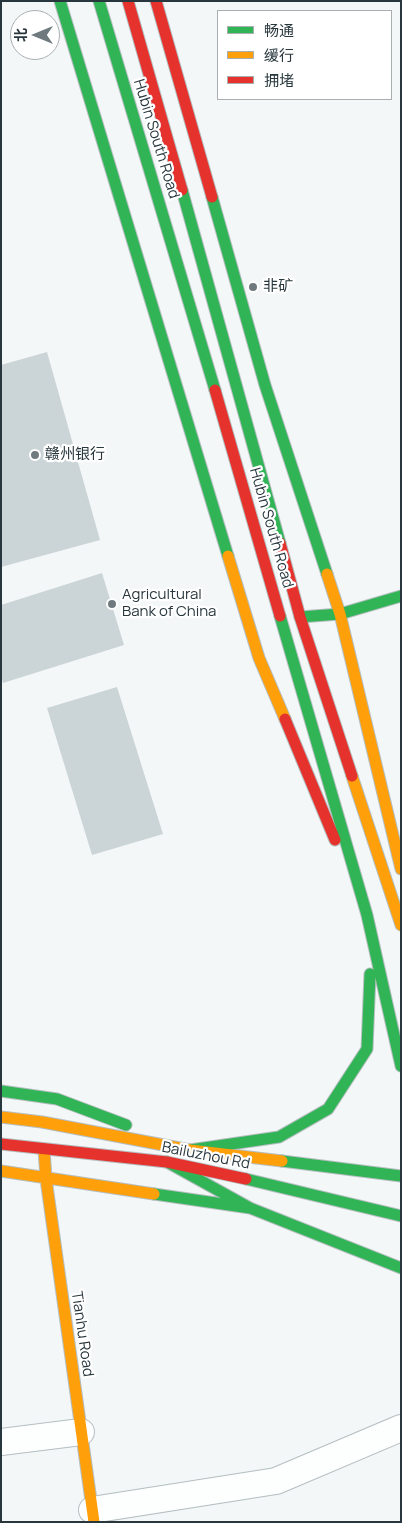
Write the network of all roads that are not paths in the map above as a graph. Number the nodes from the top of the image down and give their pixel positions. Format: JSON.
{"nodes":[{"id":1,"x":60,"y":1,"type":"edge"},
{"id":2,"x":99,"y":1,"type":"edge"},
{"id":3,"x":128,"y":1,"type":"edge"},
{"id":4,"x":156,"y":1,"type":"edge"},
{"id":5,"x":401,"y":596,"type":"edge"},
{"id":6,"x":340,"y":614,"type":"junction"},
{"id":7,"x":300,"y":617,"type":"junction"},
{"id":8,"x":401,"y":869,"type":"edge"},
{"id":9,"x":367,"y":915,"type":"junction"},
{"id":10,"x":401,"y":925,"type":"edge"},
{"id":11,"x":401,"y":1066,"type":"edge"},
{"id":12,"x":1,"y":1091,"type":"edge"},
{"id":13,"x":1,"y":1117,"type":"edge"},
{"id":14,"x":1,"y":1144,"type":"edge"},
{"id":15,"x":44,"y":1149,"type":"junction"},
{"id":16,"x":190,"y":1150,"type":"junction"},
{"id":17,"x":167,"y":1162,"type":"junction"},
{"id":18,"x":1,"y":1171,"type":"edge"},
{"id":19,"x":401,"y":1176,"type":"edge"},
{"id":20,"x":46,"y":1178,"type":"junction"},
{"id":21,"x":250,"y":1208,"type":"junction"},
{"id":22,"x":401,"y":1216,"type":"edge"},
{"id":23,"x":401,"y":1268,"type":"edge"},
{"id":24,"x":401,"y":1428,"type":"edge"},
{"id":25,"x":81,"y":1432,"type":"junction"},
{"id":26,"x":1,"y":1442,"type":"edge"},
{"id":27,"x":93,"y":1516,"type":"edge"}],
"edges":[{"from":1,"to":9,"type":"main road"},
{"from":2,"to":9,"type":"main road","name":"Hubin South Road"},
{"from":3,"to":7,"type":"main road","name":"Hubin South Road"},
{"from":4,"to":6,"type":"main road"},
{"from":5,"to":6,"type":"main road"},
{"from":6,"to":7,"type":"main road"},
{"from":6,"to":8,"type":"main road"},
{"from":7,"to":10,"type":"main road","name":"Hubin South Road"},
{"from":9,"to":11,"type":"main road","name":"Hubin South Road"},
{"from":9,"to":16,"type":"main road"},
{"from":12,"to":16,"type":"main road","name":"Bailuzhou Rd"},
{"from":13,"to":16,"type":"main road","name":"Bailuzhou Rd"},
{"from":14,"to":15,"type":"main road","name":"Bailuzhou Rd"},
{"from":15,"to":17,"type":"main road","name":"Bailuzhou Rd"},
{"from":15,"to":20,"type":"main road","name":"Tianhu Road"},
{"from":16,"to":19,"type":"main road","name":"Bailuzhou Rd"},
{"from":17,"to":21,"type":"main road"},
{"from":17,"to":22,"type":"main road","name":"Bailuzhou Rd"},
{"from":18,"to":20,"type":"main road"},
{"from":20,"to":21,"type":"main road"},
{"from":20,"to":25,"type":"main road","name":"Tianhu Road"},
{"from":21,"to":23,"type":"main road"},
{"from":24,"to":27,"type":"street"},
{"from":25,"to":26,"type":"street"},
{"from":25,"to":27,"type":"main road","name":"Tianhu Road"}]}
